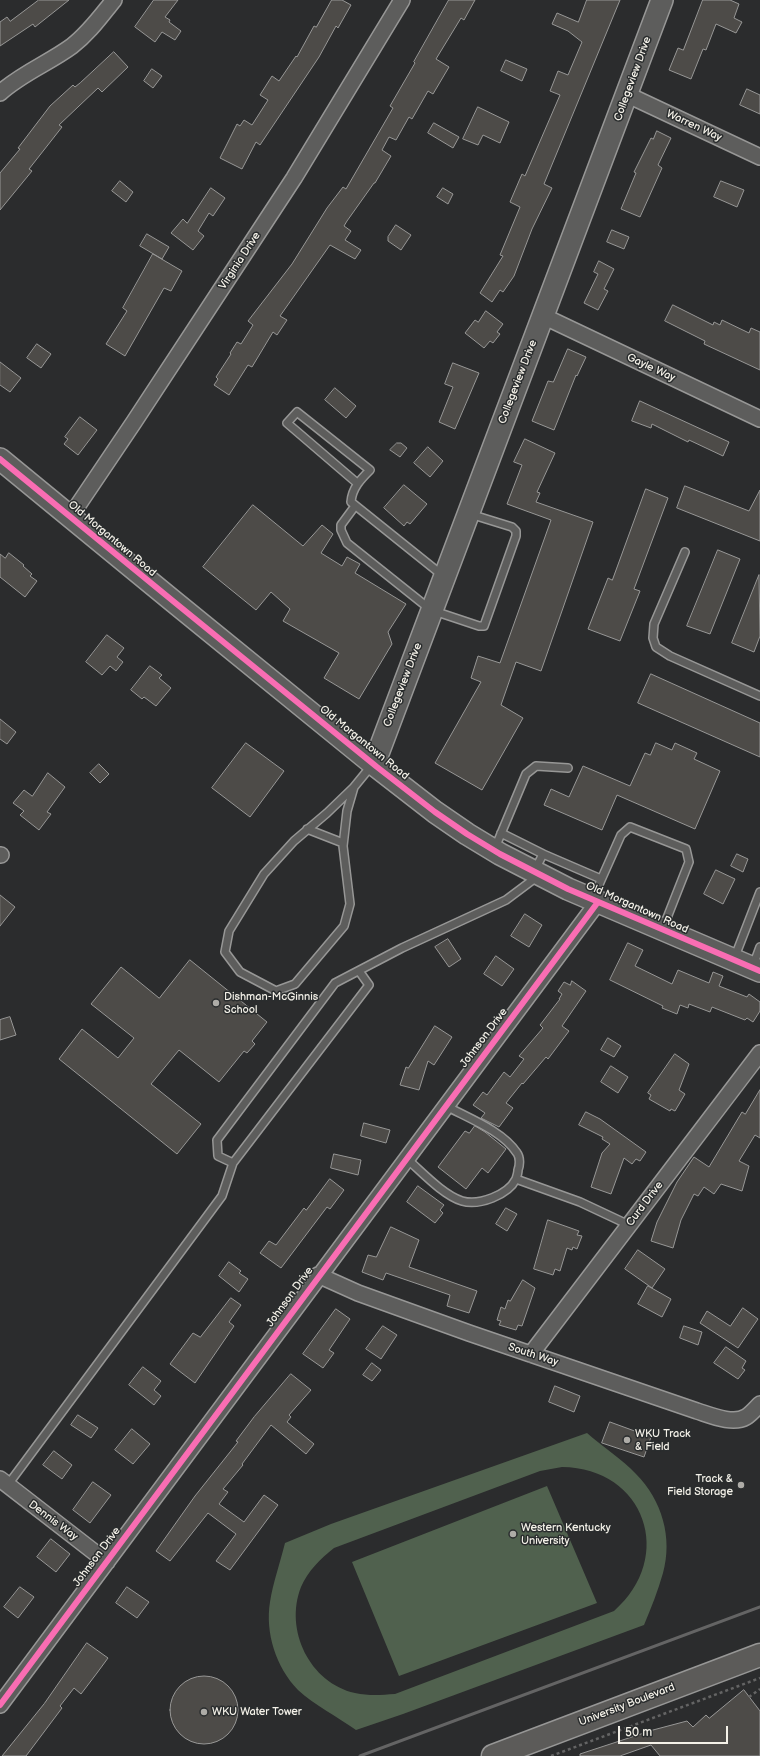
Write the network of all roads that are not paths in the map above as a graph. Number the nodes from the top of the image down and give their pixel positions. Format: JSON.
{"nodes":[{"id":1,"x":114,"y":0,"type":"edge"},
{"id":2,"x":402,"y":0,"type":"edge"},
{"id":3,"x":662,"y":0,"type":"edge"},
{"id":4,"x":0,"y":93,"type":"edge"},
{"id":5,"x":628,"y":95,"type":"junction"},
{"id":6,"x":760,"y":157,"type":"edge"},
{"id":7,"x":542,"y":316,"type":"junction"},
{"id":8,"x":760,"y":419,"type":"edge"},
{"id":9,"x":0,"y":459,"type":"edge"},
{"id":10,"x":357,"y":483,"type":"junction"},
{"id":11,"x":355,"y":506,"type":"junction"},
{"id":12,"x":468,"y":513,"type":"junction"},
{"id":13,"x":70,"y":517,"type":"junction"},
{"id":14,"x":685,"y":552,"type":"dead end"},
{"id":15,"x":444,"y":577,"type":"junction"},
{"id":16,"x":431,"y":610,"type":"junction"},
{"id":17,"x":760,"y":696,"type":"edge"},
{"id":18,"x":374,"y":764,"type":"junction"},
{"id":19,"x":568,"y":768,"type":"dead end"},
{"id":20,"x":354,"y":787,"type":"junction"},
{"id":21,"x":307,"y":830,"type":"junction"},
{"id":22,"x":497,"y":841,"type":"junction"},
{"id":23,"x":343,"y":842,"type":"junction"},
{"id":24,"x":542,"y":854,"type":"junction"},
{"id":25,"x":536,"y":874,"type":"junction"},
{"id":26,"x":601,"y":879,"type":"junction"},
{"id":27,"x":760,"y":892,"type":"edge"},
{"id":28,"x":595,"y":901,"type":"junction"},
{"id":29,"x":663,"y":930,"type":"junction"},
{"id":30,"x":760,"y":947,"type":"edge"},
{"id":31,"x":748,"y":967,"type":"edge"},
{"id":32,"x":359,"y":971,"type":"junction"},
{"id":33,"x":760,"y":1053,"type":"edge"},
{"id":34,"x":446,"y":1106,"type":"junction"},
{"id":35,"x":407,"y":1159,"type":"junction"},
{"id":36,"x":233,"y":1163,"type":"junction"},
{"id":37,"x":516,"y":1179,"type":"junction"},
{"id":38,"x":629,"y":1225,"type":"junction"},
{"id":39,"x":318,"y":1276,"type":"junction"},
{"id":40,"x":531,"y":1354,"type":"junction"},
{"id":41,"x":755,"y":1409,"type":"edge"},
{"id":42,"x":3,"y":1482,"type":"edge"},
{"id":43,"x":107,"y":1562,"type":"junction"},
{"id":44,"x":760,"y":1655,"type":"edge"},
{"id":45,"x":0,"y":1705,"type":"edge"},
{"id":46,"x":493,"y":1756,"type":"edge"}],
"edges":[{"from":1,"to":4,"type":"street"},
{"from":2,"to":13,"type":"street","name":"Virginia Drive"},
{"from":3,"to":5,"type":"street","name":"Collegeview Drive"},
{"from":5,"to":6,"type":"street","name":"Warren Way"},
{"from":5,"to":7,"type":"street","name":"Collegeview Drive"},
{"from":7,"to":8,"type":"street","name":"Gayle Way"},
{"from":7,"to":12,"type":"street","name":"Collegeview Drive"},
{"from":9,"to":13,"type":"street","name":"Old Morgantown Road"},
{"from":10,"to":10,"type":"lane"},
{"from":10,"to":11,"type":"lane"},
{"from":11,"to":15,"type":"lane"},
{"from":11,"to":16,"type":"lane"},
{"from":12,"to":15,"type":"street","name":"Collegeview Drive"},
{"from":12,"to":16,"type":"lane"},
{"from":13,"to":18,"type":"street","name":"Old Morgantown Road"},
{"from":14,"to":17,"type":"lane"},
{"from":15,"to":16,"type":"street","name":"Collegeview Drive"},
{"from":16,"to":18,"type":"street","name":"Collegeview Drive"},
{"from":18,"to":20,"type":"lane"},
{"from":18,"to":22,"type":"street","name":"Old Morgantown Road"},
{"from":19,"to":22,"type":"lane"},
{"from":20,"to":21,"type":"lane"},
{"from":20,"to":23,"type":"lane"},
{"from":21,"to":23,"type":"lane"},
{"from":21,"to":23,"type":"lane"},
{"from":22,"to":24,"type":"lane"},
{"from":22,"to":25,"type":"street","name":"Old Morgantown Road"},
{"from":24,"to":25,"type":"lane"},
{"from":24,"to":26,"type":"lane"},
{"from":25,"to":28,"type":"street","name":"Old Morgantown Road"},
{"from":25,"to":32,"type":"lane"},
{"from":26,"to":28,"type":"lane"},
{"from":26,"to":29,"type":"lane"},
{"from":27,"to":31,"type":"lane"},
{"from":28,"to":29,"type":"street","name":"Old Morgantown Road"},
{"from":28,"to":34,"type":"street","name":"Johnson Drive"},
{"from":29,"to":31,"type":"street","name":"Old Morgantown Road"},
{"from":30,"to":31,"type":"lane"},
{"from":32,"to":36,"type":"lane"},
{"from":32,"to":36,"type":"lane"},
{"from":33,"to":38,"type":"street","name":"Curd Drive"},
{"from":34,"to":35,"type":"street","name":"Johnson Drive"},
{"from":34,"to":37,"type":"lane"},
{"from":35,"to":37,"type":"lane"},
{"from":35,"to":39,"type":"street","name":"Johnson Drive"},
{"from":36,"to":42,"type":"lane"},
{"from":37,"to":38,"type":"lane"},
{"from":38,"to":40,"type":"street","name":"Curd Drive"},
{"from":39,"to":40,"type":"street","name":"South Way"},
{"from":39,"to":43,"type":"street","name":"Johnson Drive"},
{"from":40,"to":41,"type":"street","name":"South Way"},
{"from":42,"to":43,"type":"street","name":"Dennis Way"},
{"from":43,"to":45,"type":"street","name":"Johnson Drive"},
{"from":44,"to":46,"type":"main road","name":"University Boulevard"}]}
